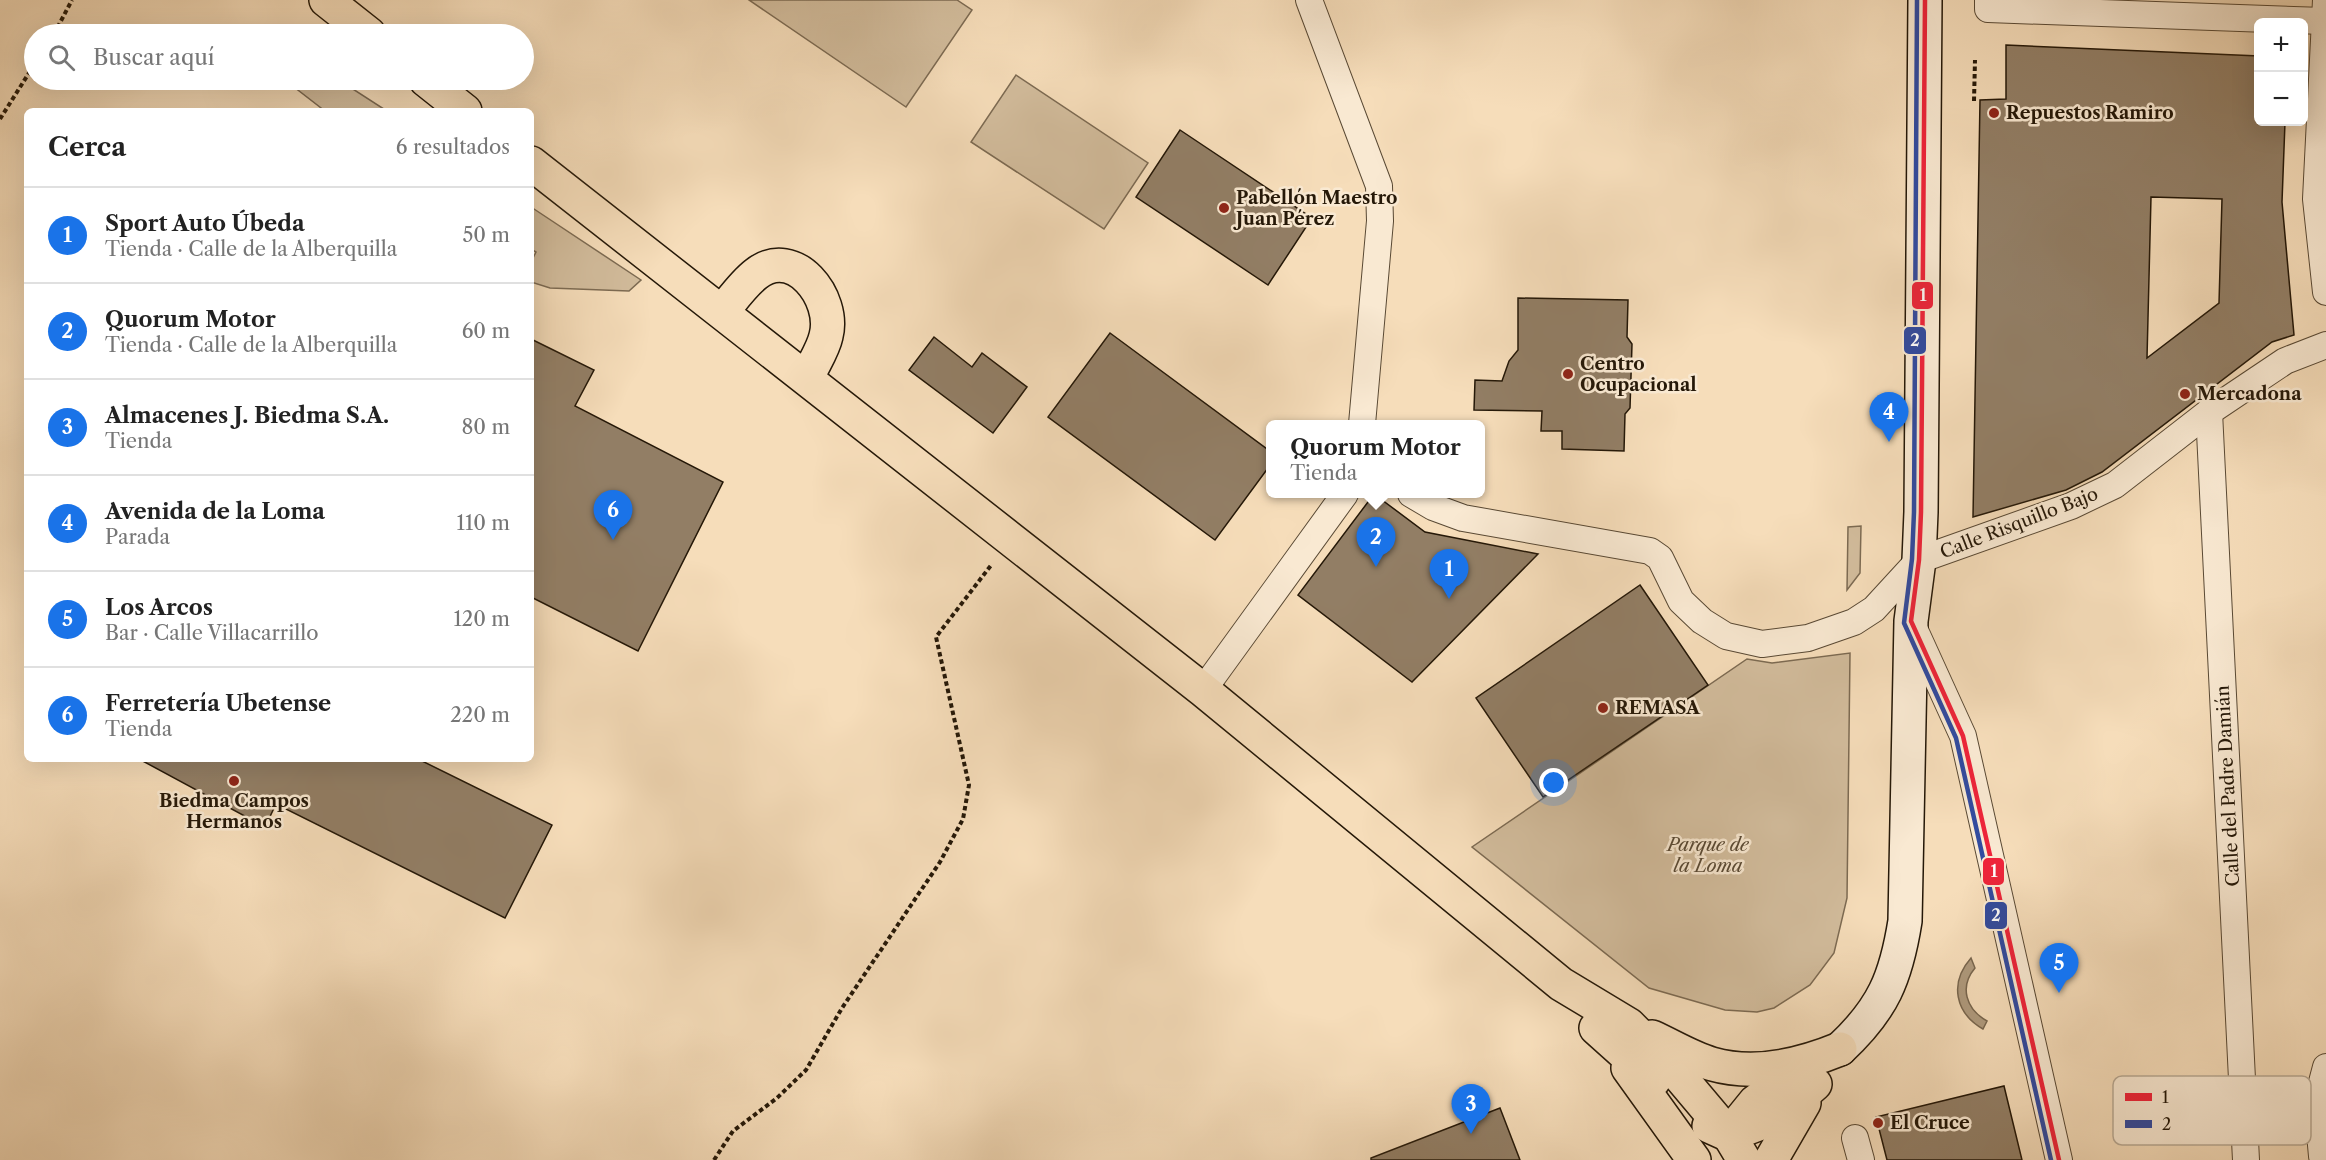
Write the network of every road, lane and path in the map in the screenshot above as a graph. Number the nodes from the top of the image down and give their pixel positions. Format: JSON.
{"nodes":[{"id":1,"x":72,"y":0,"type":"edge"},
{"id":2,"x":326,"y":0,"type":"edge"},
{"id":3,"x":1309,"y":0,"type":"edge"},
{"id":4,"x":1925,"y":0,"type":"edge"},
{"id":5,"x":1988,"y":5,"type":"edge"},
{"id":6,"x":2325,"y":10,"type":"edge"},
{"id":7,"x":59,"y":24,"type":"edge"},
{"id":8,"x":356,"y":24,"type":"edge"},
{"id":9,"x":1975,"y":60,"type":"dead end"},
{"id":10,"x":24,"y":81,"type":"edge"},
{"id":11,"x":439,"y":90,"type":"edge"},
{"id":12,"x":1974,"y":101,"type":"dead end"},
{"id":13,"x":461,"y":108,"type":"edge"},
{"id":14,"x":0,"y":118,"type":"edge"},
{"id":15,"x":534,"y":165,"type":"edge"},
{"id":16,"x":2326,"y":292,"type":"edge"},
{"id":17,"x":722,"y":312,"type":"junction"},
{"id":18,"x":2326,"y":345,"type":"edge"},
{"id":19,"x":807,"y":378,"type":"junction"},
{"id":20,"x":2209,"y":412,"type":"junction"},
{"id":21,"x":1362,"y":420,"type":"edge"},
{"id":22,"x":1342,"y":498,"type":"edge"},
{"id":23,"x":1418,"y":498,"type":"edge"},
{"id":24,"x":1012,"y":539,"type":"junction"},
{"id":25,"x":1919,"y":560,"type":"junction"},
{"id":26,"x":1911,"y":621,"type":"junction"},
{"id":27,"x":1203,"y":690,"type":"junction"},
{"id":28,"x":1561,"y":984,"type":"junction"},
{"id":29,"x":1629,"y":1025,"type":"junction"},
{"id":30,"x":1596,"y":1029,"type":"junction"},
{"id":31,"x":2326,"y":1067,"type":"edge"},
{"id":32,"x":1813,"y":1073,"type":"junction"},
{"id":33,"x":2242,"y":1076,"type":"edge"},
{"id":34,"x":2245,"y":1145,"type":"edge"},
{"id":35,"x":1730,"y":1152,"type":"edge"},
{"id":36,"x":2321,"y":1156,"type":"edge"},
{"id":37,"x":714,"y":1160,"type":"edge"},
{"id":38,"x":1694,"y":1160,"type":"edge"},
{"id":39,"x":1771,"y":1160,"type":"edge"},
{"id":40,"x":2059,"y":1160,"type":"edge"},
{"id":41,"x":2246,"y":1160,"type":"edge"}],
"edges":[{"from":1,"to":7,"type":"path"},
{"from":2,"to":8,"type":"main road"},
{"from":3,"to":21,"type":"street"},
{"from":4,"to":25,"type":"main road"},
{"from":5,"to":6,"type":"street"},
{"from":6,"to":16,"type":"street"},
{"from":9,"to":12,"type":"path"},
{"from":10,"to":14,"type":"path"},
{"from":11,"to":13,"type":"main road"},
{"from":15,"to":17,"type":"main road"},
{"from":17,"to":19,"type":"main road"},
{"from":17,"to":19,"type":"main road"},
{"from":18,"to":20,"type":"street","name":"Calle Risquillo Bajo"},
{"from":19,"to":24,"type":"main road"},
{"from":20,"to":25,"type":"street","name":"Calle Risquillo Bajo"},
{"from":20,"to":33,"type":"street","name":"Calle del Padre Damián"},
{"from":22,"to":27,"type":"street"},
{"from":23,"to":25,"type":"street"},
{"from":24,"to":27,"type":"main road"},
{"from":24,"to":37,"type":"path"},
{"from":25,"to":26,"type":"main road"},
{"from":26,"to":32,"type":"main road"},
{"from":26,"to":40,"type":"street"},
{"from":27,"to":28,"type":"main road"},
{"from":28,"to":29,"type":"main road"},
{"from":28,"to":30,"type":"main road"},
{"from":29,"to":32,"type":"main road"},
{"from":29,"to":35,"type":"main road"},
{"from":30,"to":35,"type":"main road"},
{"from":30,"to":38,"type":"main road"},
{"from":31,"to":36,"type":"street"},
{"from":32,"to":35,"type":"main road"},
{"from":32,"to":39,"type":"main road"},
{"from":34,"to":41,"type":"street","name":"Calle del Padre Damián"}]}
